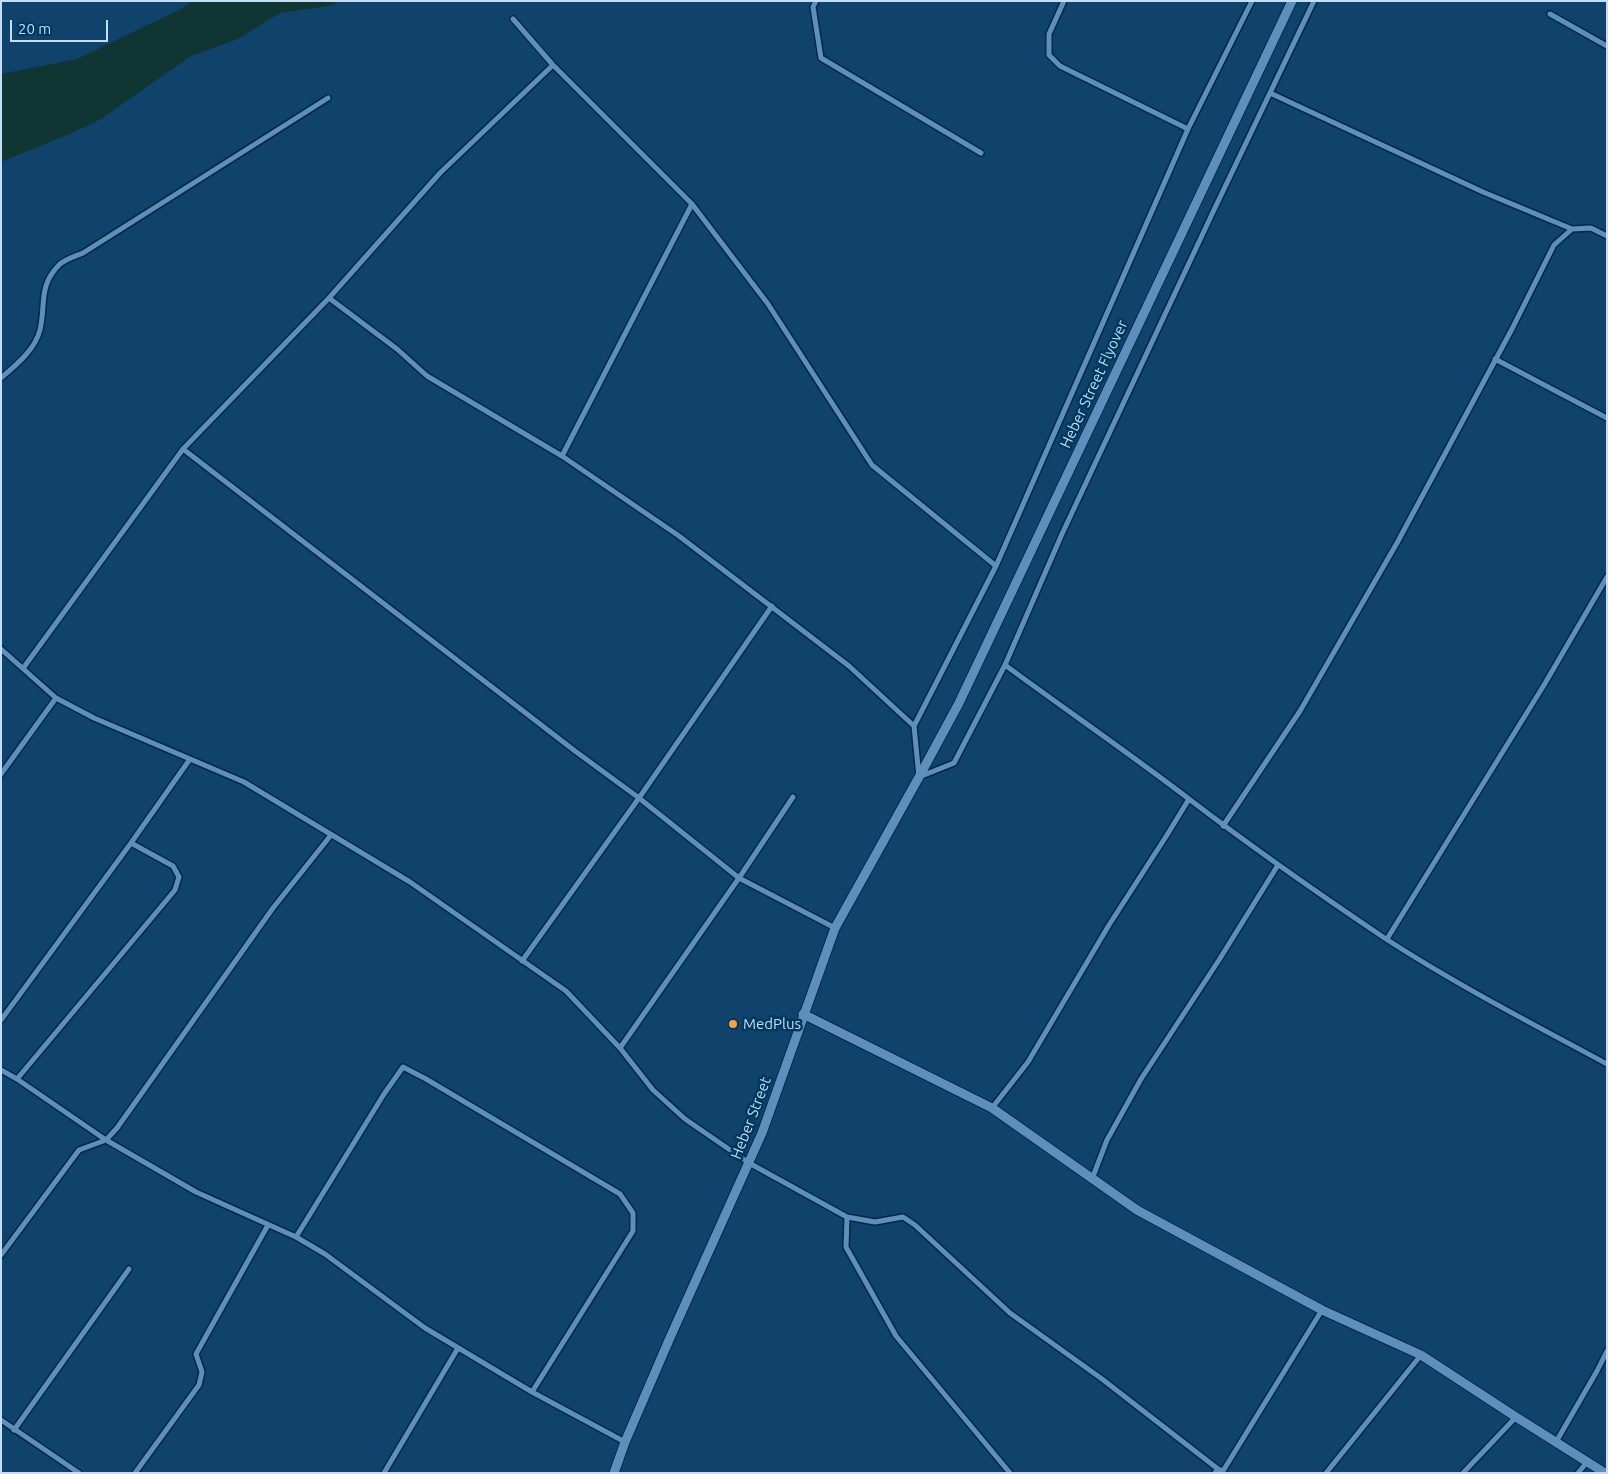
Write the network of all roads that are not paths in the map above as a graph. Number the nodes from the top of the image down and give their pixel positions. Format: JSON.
{"nodes":[{"id":1,"x":816,"y":1,"type":"edge"},
{"id":2,"x":1064,"y":1,"type":"edge"},
{"id":3,"x":1252,"y":1,"type":"edge"},
{"id":4,"x":1292,"y":1,"type":"edge"},
{"id":5,"x":1314,"y":1,"type":"edge"},
{"id":6,"x":1550,"y":14,"type":"dead end"},
{"id":7,"x":513,"y":18,"type":"dead end"},
{"id":8,"x":1607,"y":46,"type":"edge"},
{"id":9,"x":553,"y":65,"type":"junction"},
{"id":10,"x":1270,"y":93,"type":"junction"},
{"id":11,"x":328,"y":98,"type":"dead end"},
{"id":12,"x":1188,"y":129,"type":"junction"},
{"id":13,"x":980,"y":153,"type":"dead end"},
{"id":14,"x":692,"y":204,"type":"junction"},
{"id":15,"x":1572,"y":229,"type":"junction"},
{"id":16,"x":1607,"y":236,"type":"edge"},
{"id":17,"x":329,"y":298,"type":"junction"},
{"id":18,"x":1496,"y":359,"type":"junction"},
{"id":19,"x":1,"y":378,"type":"edge"},
{"id":20,"x":1607,"y":418,"type":"edge"},
{"id":21,"x":184,"y":449,"type":"junction"},
{"id":22,"x":562,"y":456,"type":"junction"},
{"id":23,"x":996,"y":566,"type":"junction"},
{"id":24,"x":1607,"y":577,"type":"edge"},
{"id":25,"x":772,"y":606,"type":"junction"},
{"id":26,"x":1,"y":649,"type":"edge"},
{"id":27,"x":1005,"y":665,"type":"junction"},
{"id":28,"x":24,"y":667,"type":"junction"},
{"id":29,"x":56,"y":698,"type":"junction"},
{"id":30,"x":914,"y":726,"type":"junction"},
{"id":31,"x":190,"y":759,"type":"junction"},
{"id":32,"x":1,"y":774,"type":"edge"},
{"id":33,"x":919,"y":777,"type":"junction"},
{"id":34,"x":793,"y":797,"type":"dead end"},
{"id":35,"x":639,"y":798,"type":"junction"},
{"id":36,"x":1189,"y":799,"type":"junction"},
{"id":37,"x":1223,"y":826,"type":"junction"},
{"id":38,"x":331,"y":835,"type":"junction"},
{"id":39,"x":131,"y":843,"type":"junction"},
{"id":40,"x":1278,"y":865,"type":"junction"},
{"id":41,"x":740,"y":878,"type":"junction"},
{"id":42,"x":834,"y":928,"type":"junction"},
{"id":43,"x":1388,"y":939,"type":"junction"},
{"id":44,"x":522,"y":961,"type":"junction"},
{"id":45,"x":803,"y":1014,"type":"junction"},
{"id":46,"x":1,"y":1020,"type":"edge"},
{"id":47,"x":620,"y":1048,"type":"junction"},
{"id":48,"x":1607,"y":1064,"type":"edge"},
{"id":49,"x":1,"y":1070,"type":"edge"},
{"id":50,"x":17,"y":1079,"type":"junction"},
{"id":51,"x":992,"y":1108,"type":"junction"},
{"id":52,"x":106,"y":1140,"type":"junction"},
{"id":53,"x":749,"y":1163,"type":"junction"},
{"id":54,"x":1092,"y":1178,"type":"junction"},
{"id":55,"x":847,"y":1216,"type":"junction"},
{"id":56,"x":268,"y":1225,"type":"junction"},
{"id":57,"x":296,"y":1237,"type":"junction"},
{"id":58,"x":1,"y":1255,"type":"edge"},
{"id":59,"x":129,"y":1269,"type":"dead end"},
{"id":60,"x":1322,"y":1310,"type":"junction"},
{"id":61,"x":458,"y":1348,"type":"junction"},
{"id":62,"x":1607,"y":1351,"type":"edge"},
{"id":63,"x":1422,"y":1355,"type":"junction"},
{"id":64,"x":532,"y":1392,"type":"junction"},
{"id":65,"x":1516,"y":1417,"type":"junction"},
{"id":66,"x":1,"y":1420,"type":"edge"},
{"id":67,"x":14,"y":1430,"type":"junction"},
{"id":68,"x":625,"y":1442,"type":"junction"},
{"id":69,"x":1556,"y":1442,"type":"junction"},
{"id":70,"x":1587,"y":1462,"type":"junction"},
{"id":71,"x":1217,"y":1471,"type":"edge"},
{"id":72,"x":79,"y":1473,"type":"edge"},
{"id":73,"x":135,"y":1473,"type":"edge"},
{"id":74,"x":384,"y":1473,"type":"edge"},
{"id":75,"x":614,"y":1473,"type":"edge"},
{"id":76,"x":1010,"y":1473,"type":"edge"},
{"id":77,"x":1326,"y":1473,"type":"edge"},
{"id":78,"x":1463,"y":1473,"type":"edge"},
{"id":79,"x":1578,"y":1473,"type":"edge"},
{"id":80,"x":1605,"y":1473,"type":"edge"}],
"edges":[{"from":1,"to":13,"type":"street"},
{"from":2,"to":12,"type":"street"},
{"from":3,"to":12,"type":"street"},
{"from":4,"to":33,"type":"street","name":"Heber Street Flyover"},
{"from":5,"to":10,"type":"street"},
{"from":6,"to":8,"type":"street"},
{"from":7,"to":9,"type":"street"},
{"from":9,"to":14,"type":"street"},
{"from":9,"to":17,"type":"street"},
{"from":10,"to":15,"type":"street"},
{"from":10,"to":27,"type":"street"},
{"from":11,"to":19,"type":"street"},
{"from":12,"to":23,"type":"street"},
{"from":14,"to":22,"type":"street"},
{"from":14,"to":23,"type":"street"},
{"from":15,"to":16,"type":"street"},
{"from":15,"to":18,"type":"street"},
{"from":17,"to":21,"type":"street"},
{"from":17,"to":22,"type":"street"},
{"from":18,"to":20,"type":"street"},
{"from":18,"to":37,"type":"street"},
{"from":21,"to":28,"type":"street"},
{"from":21,"to":35,"type":"street"},
{"from":22,"to":25,"type":"street"},
{"from":23,"to":30,"type":"street"},
{"from":24,"to":43,"type":"street"},
{"from":25,"to":30,"type":"street"},
{"from":25,"to":35,"type":"street"},
{"from":26,"to":28,"type":"street"},
{"from":27,"to":33,"type":"street"},
{"from":27,"to":36,"type":"street"},
{"from":28,"to":29,"type":"street"},
{"from":29,"to":31,"type":"street"},
{"from":29,"to":32,"type":"street"},
{"from":30,"to":33,"type":"street"},
{"from":31,"to":38,"type":"street"},
{"from":31,"to":39,"type":"street"},
{"from":33,"to":42,"type":"street","name":"Heber Street"},
{"from":34,"to":41,"type":"street"},
{"from":35,"to":41,"type":"street"},
{"from":35,"to":44,"type":"street"},
{"from":36,"to":37,"type":"street"},
{"from":36,"to":51,"type":"street"},
{"from":37,"to":40,"type":"street"},
{"from":38,"to":44,"type":"street"},
{"from":38,"to":52,"type":"street"},
{"from":39,"to":46,"type":"street"},
{"from":39,"to":50,"type":"street"},
{"from":40,"to":43,"type":"street"},
{"from":40,"to":54,"type":"street"},
{"from":41,"to":42,"type":"street"},
{"from":41,"to":47,"type":"street"},
{"from":42,"to":45,"type":"street","name":"Heber Street"},
{"from":43,"to":48,"type":"street"},
{"from":44,"to":47,"type":"street"},
{"from":45,"to":51,"type":"street"},
{"from":45,"to":53,"type":"street","name":"Heber Street"},
{"from":47,"to":53,"type":"street"},
{"from":49,"to":50,"type":"street"},
{"from":50,"to":52,"type":"street"},
{"from":51,"to":54,"type":"street"},
{"from":52,"to":56,"type":"street"},
{"from":52,"to":58,"type":"street"},
{"from":53,"to":55,"type":"street"},
{"from":53,"to":68,"type":"street","name":"Heber Street"},
{"from":54,"to":60,"type":"street"},
{"from":55,"to":71,"type":"street"},
{"from":55,"to":76,"type":"street"},
{"from":56,"to":57,"type":"street"},
{"from":56,"to":73,"type":"street"},
{"from":57,"to":61,"type":"street"},
{"from":57,"to":64,"type":"street"},
{"from":59,"to":67,"type":"street"},
{"from":60,"to":63,"type":"street"},
{"from":60,"to":71,"type":"street"},
{"from":61,"to":64,"type":"street"},
{"from":61,"to":74,"type":"street"},
{"from":62,"to":69,"type":"street"},
{"from":63,"to":65,"type":"street"},
{"from":63,"to":77,"type":"street"},
{"from":64,"to":68,"type":"street"},
{"from":65,"to":69,"type":"street"},
{"from":65,"to":78,"type":"street"},
{"from":66,"to":67,"type":"street"},
{"from":67,"to":72,"type":"street"},
{"from":68,"to":75,"type":"street","name":"Heber Street"},
{"from":69,"to":70,"type":"street"},
{"from":70,"to":79,"type":"street"},
{"from":70,"to":80,"type":"street"}]}
